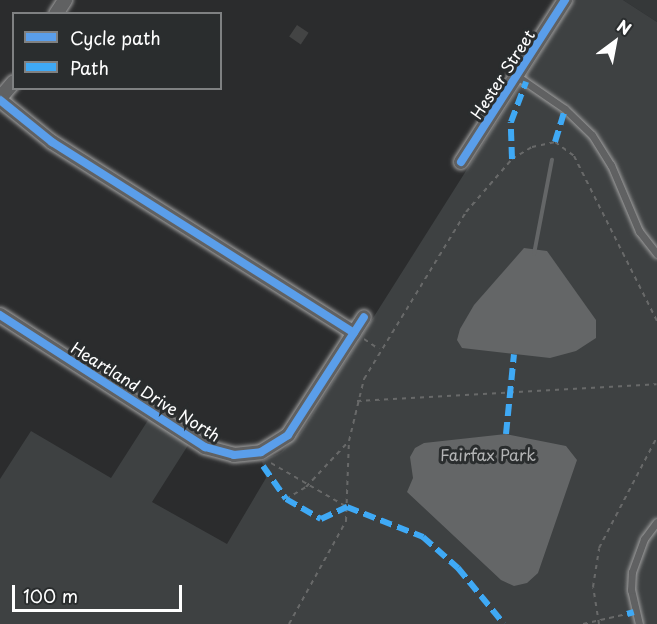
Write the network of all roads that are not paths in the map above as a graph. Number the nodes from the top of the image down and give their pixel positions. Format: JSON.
{"nodes":[{"id":1,"x":565,"y":0,"type":"edge"},
{"id":2,"x":517,"y":76,"type":"junction"},
{"id":3,"x":12,"y":84,"type":"edge"},
{"id":4,"x":0,"y":99,"type":"edge"},
{"id":5,"x":461,"y":162,"type":"dead end"},
{"id":6,"x":657,"y":254,"type":"edge"},
{"id":7,"x":0,"y":316,"type":"edge"},
{"id":8,"x":364,"y":317,"type":"dead end"},
{"id":9,"x":354,"y":333,"type":"junction"},
{"id":10,"x":657,"y":522,"type":"edge"},
{"id":11,"x":639,"y":624,"type":"edge"}],
"edges":[{"from":1,"to":2,"type":"street","name":"Hester Street"},
{"from":2,"to":5,"type":"street","name":"Hester Street"},
{"from":2,"to":6,"type":"lane"},
{"from":3,"to":4,"type":"street"},
{"from":4,"to":9,"type":"street"},
{"from":7,"to":9,"type":"street","name":"Heartland Drive North"},
{"from":8,"to":9,"type":"street","name":"Heartland Drive North"},
{"from":10,"to":11,"type":"lane"}]}
